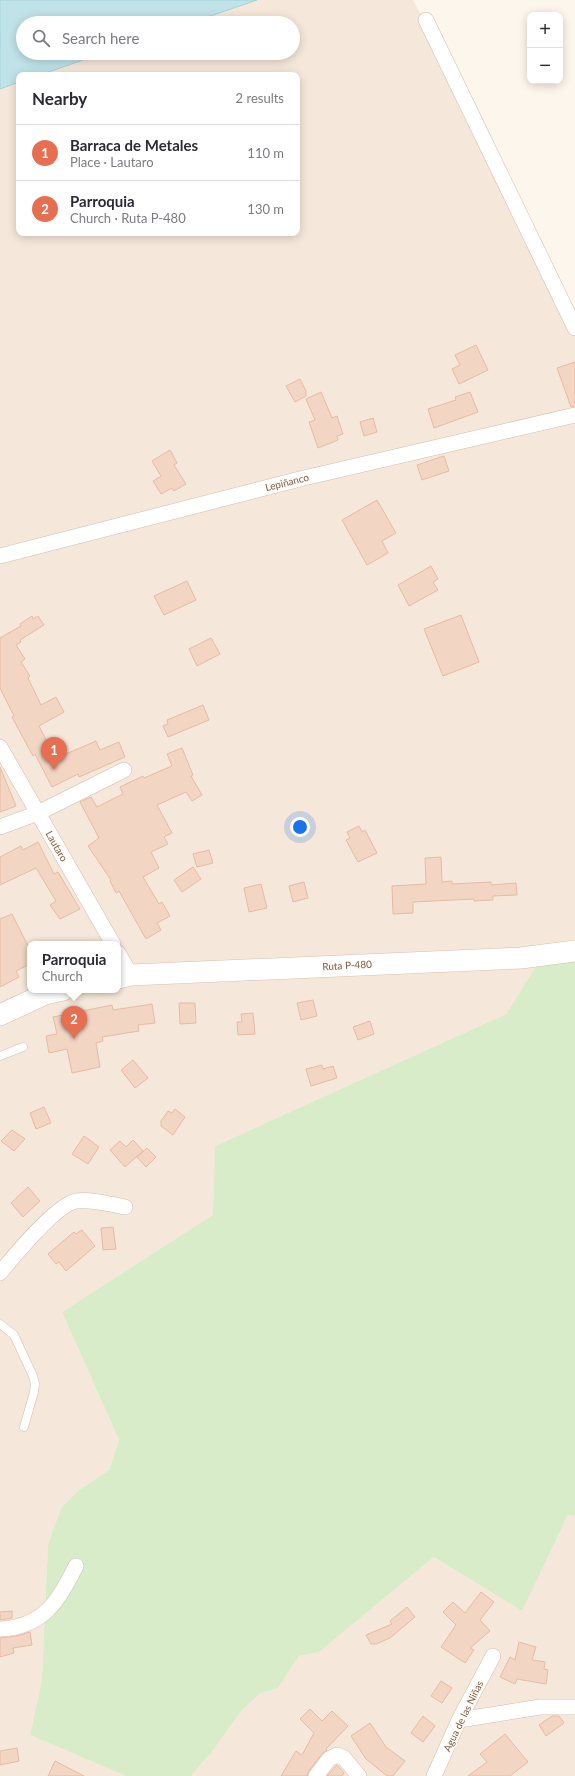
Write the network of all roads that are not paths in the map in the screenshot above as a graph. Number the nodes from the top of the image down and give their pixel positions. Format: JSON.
{"nodes":[{"id":1,"x":426,"y":20,"type":"dead end"},
{"id":2,"x":575,"y":328,"type":"edge"},
{"id":3,"x":575,"y":415,"type":"edge"},
{"id":4,"x":0,"y":556,"type":"edge"},
{"id":5,"x":0,"y":748,"type":"edge"},
{"id":6,"x":124,"y":770,"type":"dead end"},
{"id":7,"x":38,"y":813,"type":"junction"},
{"id":8,"x":0,"y":827,"type":"edge"},
{"id":9,"x":111,"y":941,"type":"edge"},
{"id":10,"x":575,"y":951,"type":"edge"},
{"id":11,"x":121,"y":964,"type":"edge"},
{"id":12,"x":124,"y":976,"type":"edge"},
{"id":13,"x":50,"y":993,"type":"edge"},
{"id":14,"x":0,"y":1015,"type":"edge"},
{"id":15,"x":23,"y":1047,"type":"dead end"},
{"id":16,"x":0,"y":1056,"type":"edge"},
{"id":17,"x":125,"y":1207,"type":"dead end"},
{"id":18,"x":0,"y":1273,"type":"edge"},
{"id":19,"x":0,"y":1324,"type":"edge"},
{"id":20,"x":24,"y":1427,"type":"dead end"},
{"id":21,"x":76,"y":1566,"type":"dead end"},
{"id":22,"x":0,"y":1629,"type":"edge"},
{"id":23,"x":493,"y":1656,"type":"dead end"},
{"id":24,"x":575,"y":1707,"type":"edge"},
{"id":25,"x":459,"y":1720,"type":"junction"},
{"id":26,"x":316,"y":1776,"type":"edge"},
{"id":27,"x":359,"y":1776,"type":"edge"},
{"id":28,"x":434,"y":1776,"type":"edge"}],
"edges":[{"from":1,"to":2,"type":"street"},
{"from":3,"to":4,"type":"street","name":"Lepiñanco"},
{"from":5,"to":7,"type":"street","name":"Lautaro"},
{"from":6,"to":7,"type":"street"},
{"from":7,"to":8,"type":"street"},
{"from":7,"to":9,"type":"street","name":"Lautaro"},
{"from":10,"to":12,"type":"street","name":"Ruta P-480"},
{"from":11,"to":12,"type":"street"},
{"from":13,"to":14,"type":"street"},
{"from":15,"to":16,"type":"lane"},
{"from":17,"to":18,"type":"street"},
{"from":19,"to":20,"type":"lane"},
{"from":21,"to":22,"type":"street"},
{"from":23,"to":25,"type":"street","name":"Agua de las Niñas"},
{"from":24,"to":25,"type":"street"},
{"from":25,"to":28,"type":"street","name":"Agua de las Niñas"},
{"from":26,"to":27,"type":"street"}]}
